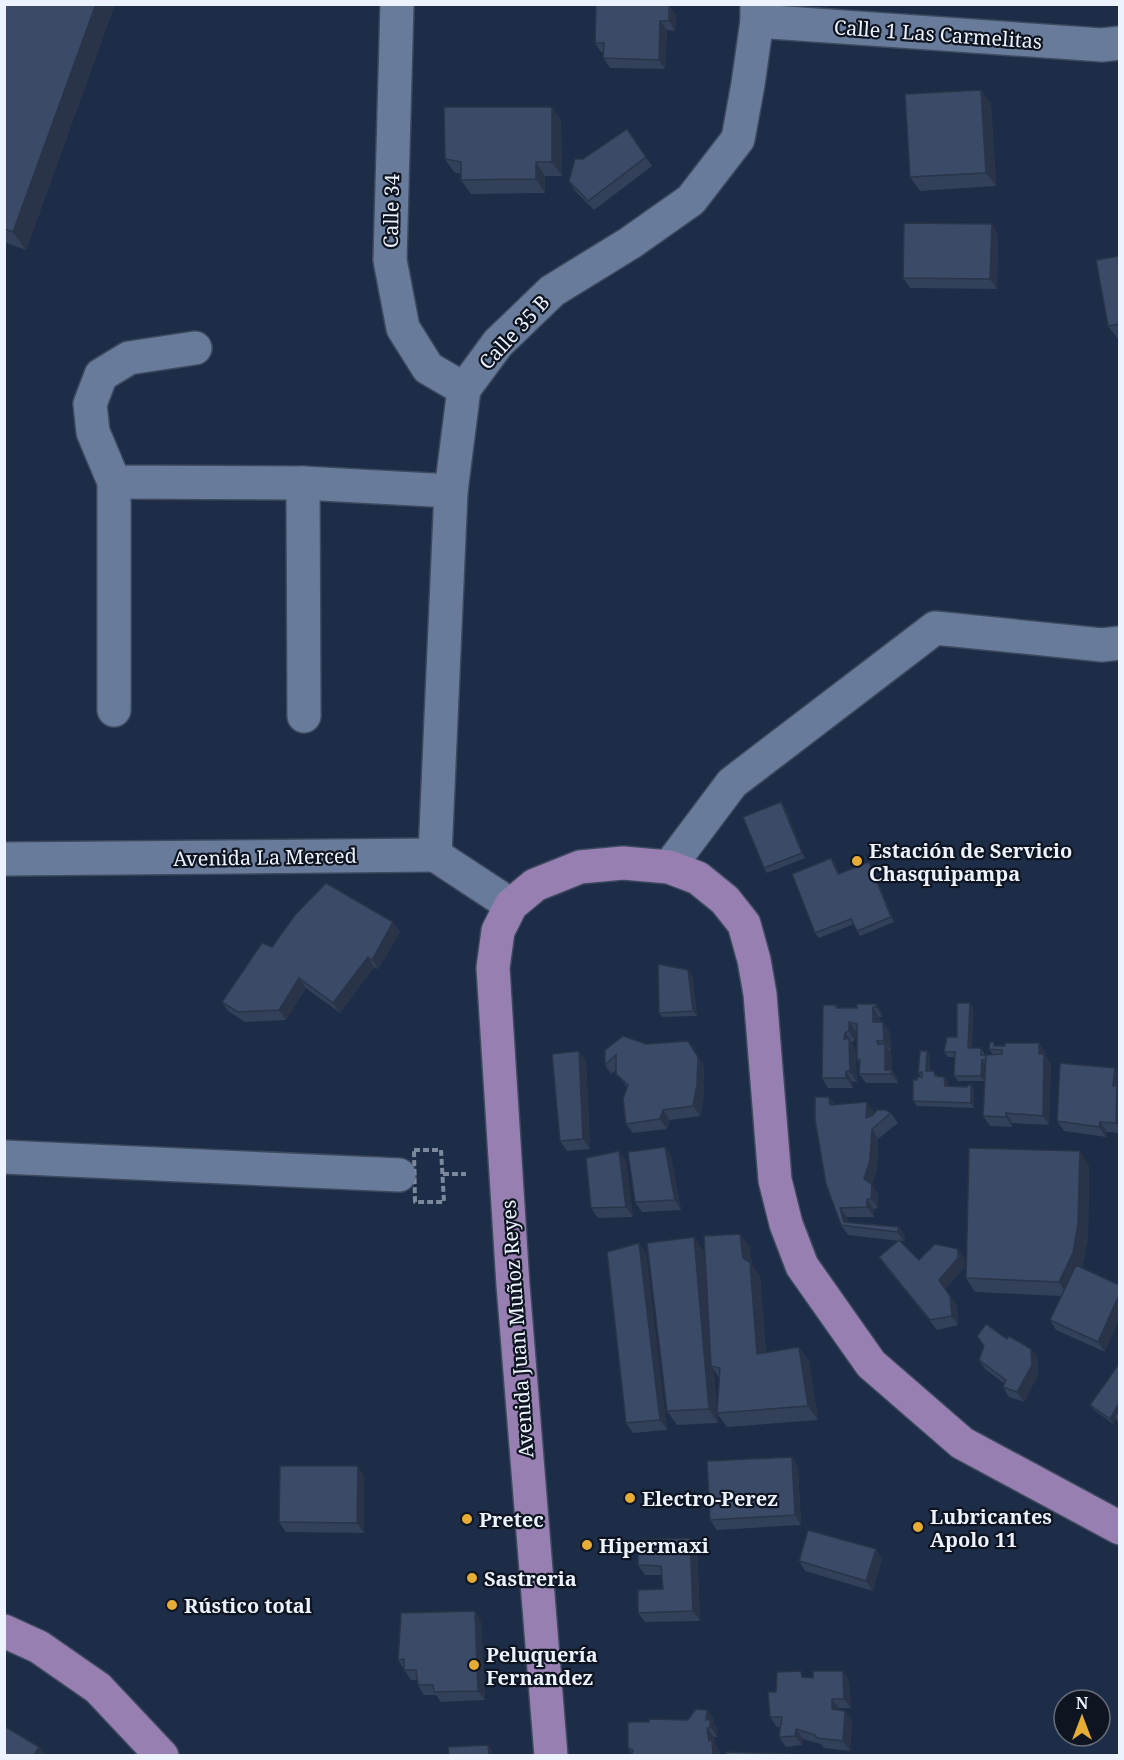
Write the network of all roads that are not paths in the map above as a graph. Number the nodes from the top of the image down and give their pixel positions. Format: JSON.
{"nodes":[{"id":1,"x":397,"y":4,"type":"edge"},
{"id":2,"x":757,"y":13,"type":"edge"},
{"id":3,"x":1119,"y":44,"type":"edge"},
{"id":4,"x":195,"y":348,"type":"dead end"},
{"id":5,"x":464,"y":390,"type":"junction"},
{"id":6,"x":114,"y":482,"type":"junction"},
{"id":7,"x":303,"y":483,"type":"junction"},
{"id":8,"x":451,"y":491,"type":"junction"},
{"id":9,"x":1119,"y":643,"type":"edge"},
{"id":10,"x":114,"y":710,"type":"dead end"},
{"id":11,"x":304,"y":716,"type":"dead end"},
{"id":12,"x":435,"y":855,"type":"junction"},
{"id":13,"x":4,"y":860,"type":"edge"},
{"id":14,"x":669,"y":867,"type":"junction"},
{"id":15,"x":511,"y":905,"type":"junction"},
{"id":16,"x":4,"y":1157,"type":"edge"},
{"id":17,"x":399,"y":1175,"type":"dead end"},
{"id":18,"x":1119,"y":1528,"type":"edge"},
{"id":19,"x":4,"y":1631,"type":"edge"},
{"id":20,"x":162,"y":1755,"type":"edge"},
{"id":21,"x":551,"y":1755,"type":"edge"}],
"edges":[{"from":1,"to":5,"type":"street","name":"Calle 34"},
{"from":2,"to":3,"type":"street","name":"Calle 1 Las Carmelitas"},
{"from":2,"to":5,"type":"street","name":"Calle 35 B"},
{"from":4,"to":6,"type":"street"},
{"from":5,"to":8,"type":"street","name":"Calle 35 B"},
{"from":6,"to":7,"type":"street"},
{"from":6,"to":10,"type":"street"},
{"from":7,"to":8,"type":"street"},
{"from":7,"to":11,"type":"street"},
{"from":8,"to":12,"type":"street","name":"Calle 35 B"},
{"from":9,"to":14,"type":"street"},
{"from":12,"to":13,"type":"street","name":"Avenida La Merced"},
{"from":12,"to":15,"type":"street"},
{"from":14,"to":15,"type":"main road"},
{"from":14,"to":18,"type":"main road"},
{"from":15,"to":21,"type":"main road","name":"Avenida Juan Muñoz Reyes"},
{"from":16,"to":17,"type":"street"},
{"from":19,"to":20,"type":"main road"}]}
